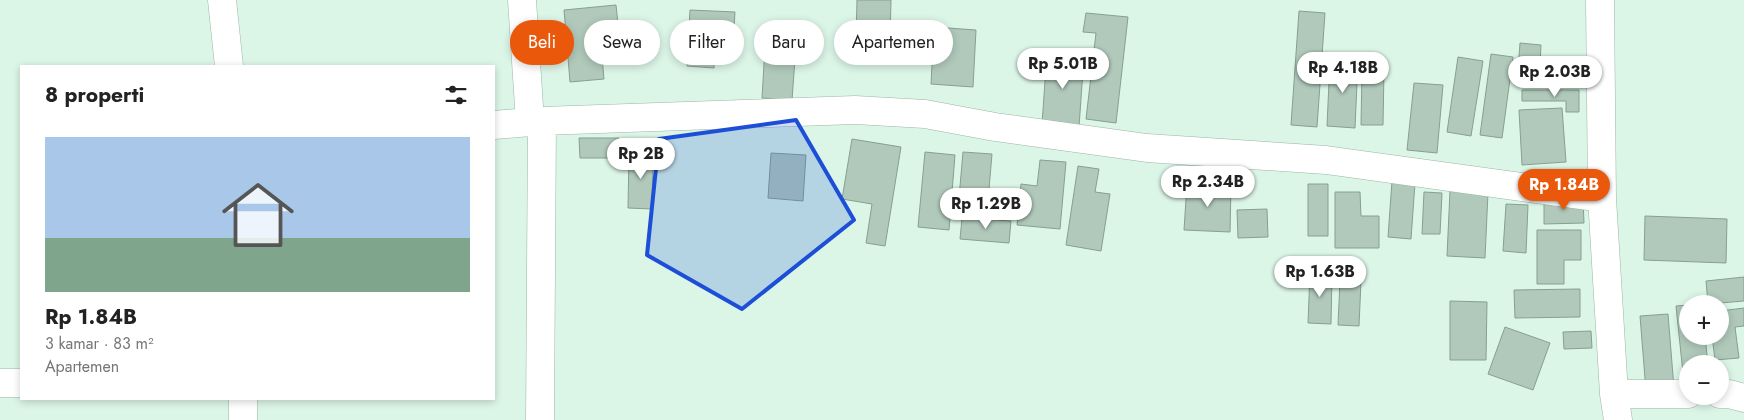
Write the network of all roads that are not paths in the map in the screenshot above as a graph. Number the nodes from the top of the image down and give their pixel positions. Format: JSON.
{"nodes":[{"id":1,"x":222,"y":0,"type":"edge"},
{"id":2,"x":522,"y":0,"type":"edge"},
{"id":3,"x":1600,"y":0,"type":"edge"},
{"id":4,"x":229,"y":65,"type":"edge"},
{"id":5,"x":536,"y":121,"type":"junction"},
{"id":6,"x":495,"y":125,"type":"edge"},
{"id":7,"x":1602,"y":198,"type":"junction"},
{"id":8,"x":0,"y":383,"type":"edge"},
{"id":9,"x":20,"y":383,"type":"edge"},
{"id":10,"x":1729,"y":394,"type":"edge"},
{"id":11,"x":1679,"y":396,"type":"edge"},
{"id":12,"x":1744,"y":398,"type":"edge"},
{"id":13,"x":243,"y":400,"type":"edge"},
{"id":14,"x":1616,"y":407,"type":"edge"},
{"id":15,"x":244,"y":420,"type":"edge"},
{"id":16,"x":540,"y":420,"type":"edge"}],
"edges":[{"from":1,"to":4,"type":"street"},
{"from":2,"to":5,"type":"street"},
{"from":3,"to":7,"type":"street"},
{"from":5,"to":6,"type":"street"},
{"from":5,"to":7,"type":"street"},
{"from":5,"to":16,"type":"street"},
{"from":7,"to":14,"type":"street"},
{"from":8,"to":9,"type":"street"},
{"from":10,"to":12,"type":"street"},
{"from":11,"to":14,"type":"street"},
{"from":13,"to":15,"type":"street"}]}
